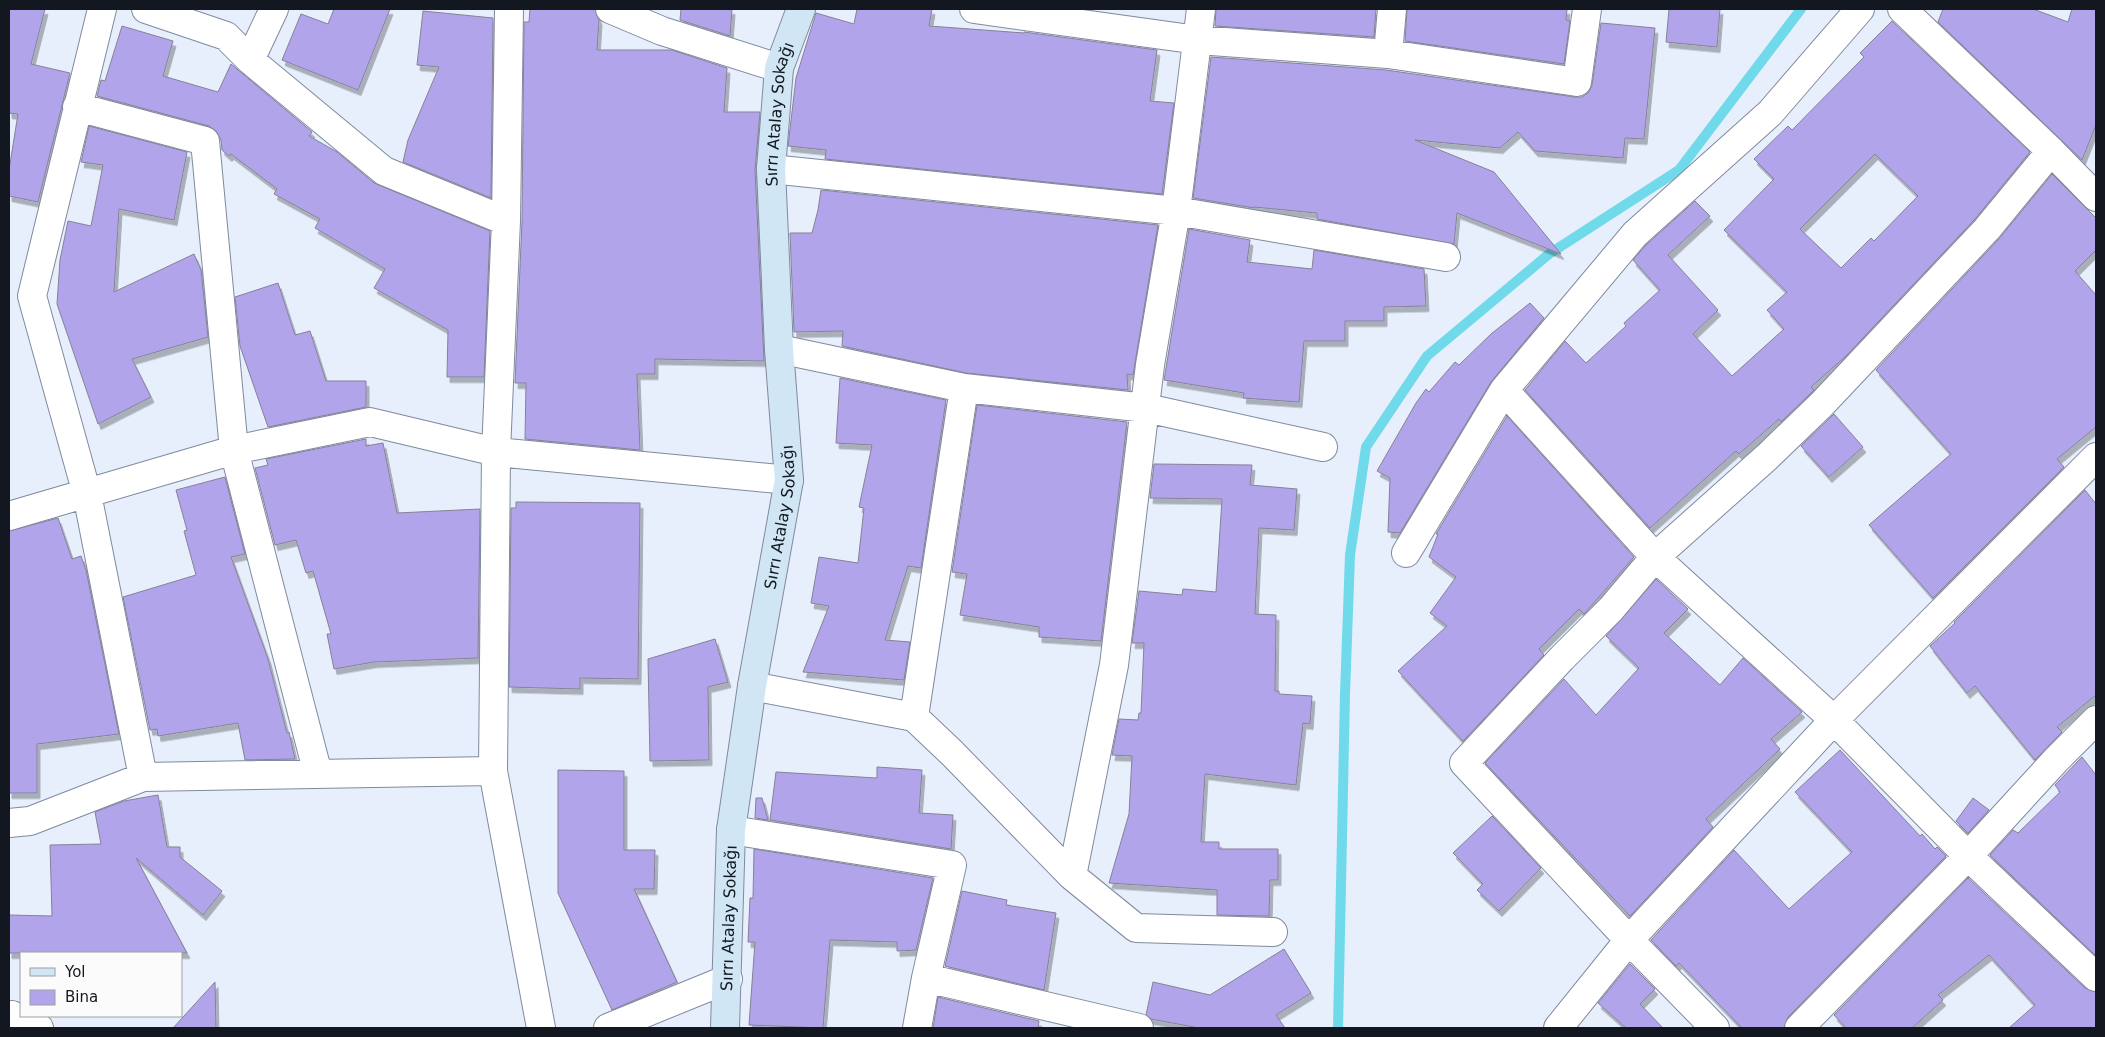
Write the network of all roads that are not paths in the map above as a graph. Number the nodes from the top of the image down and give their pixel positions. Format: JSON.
{"nodes":[{"id":1,"x":102,"y":9,"type":"edge"},
{"id":2,"x":146,"y":9,"type":"edge"},
{"id":3,"x":274,"y":9,"type":"edge"},
{"id":4,"x":509,"y":9,"type":"edge"},
{"id":5,"x":610,"y":9,"type":"edge"},
{"id":6,"x":801,"y":9,"type":"edge"},
{"id":7,"x":974,"y":9,"type":"edge"},
{"id":8,"x":1201,"y":9,"type":"edge"},
{"id":9,"x":1392,"y":9,"type":"edge"},
{"id":10,"x":1587,"y":9,"type":"edge"},
{"id":11,"x":1860,"y":9,"type":"edge"},
{"id":12,"x":1902,"y":9,"type":"edge"},
{"id":13,"x":1015,"y":12,"type":"edge"},
{"id":14,"x":663,"y":20,"type":"edge"},
{"id":15,"x":1198,"y":40,"type":"junction"},
{"id":16,"x":1388,"y":54,"type":"junction"},
{"id":17,"x":250,"y":60,"type":"junction"},
{"id":18,"x":779,"y":68,"type":"junction"},
{"id":19,"x":78,"y":107,"type":"junction"},
{"id":20,"x":2051,"y":151,"type":"junction"},
{"id":21,"x":771,"y":169,"type":"junction"},
{"id":22,"x":2096,"y":197,"type":"edge"},
{"id":23,"x":1176,"y":211,"type":"junction"},
{"id":24,"x":506,"y":221,"type":"junction"},
{"id":25,"x":1446,"y":257,"type":"dead end"},
{"id":26,"x":779,"y":349,"type":"junction"},
{"id":27,"x":964,"y":388,"type":"junction"},
{"id":28,"x":1504,"y":390,"type":"junction"},
{"id":29,"x":1146,"y":408,"type":"junction"},
{"id":30,"x":1323,"y":447,"type":"dead end"},
{"id":31,"x":234,"y":450,"type":"junction"},
{"id":32,"x":496,"y":452,"type":"junction"},
{"id":33,"x":2096,"y":458,"type":"edge"},
{"id":34,"x":789,"y":480,"type":"junction"},
{"id":35,"x":87,"y":494,"type":"junction"},
{"id":36,"x":9,"y":516,"type":"edge"},
{"id":37,"x":1406,"y":553,"type":"dead end"},
{"id":38,"x":1656,"y":557,"type":"junction"},
{"id":39,"x":752,"y":686,"type":"junction"},
{"id":40,"x":914,"y":716,"type":"junction"},
{"id":41,"x":1834,"y":720,"type":"junction"},
{"id":42,"x":2096,"y":720,"type":"edge"},
{"id":43,"x":493,"y":771,"type":"junction"},
{"id":44,"x":318,"y":774,"type":"junction"},
{"id":45,"x":143,"y":777,"type":"junction"},
{"id":46,"x":9,"y":823,"type":"edge"},
{"id":47,"x":731,"y":830,"type":"junction"},
{"id":48,"x":1968,"y":856,"type":"junction"},
{"id":49,"x":1072,"y":876,"type":"junction"},
{"id":50,"x":1273,"y":932,"type":"dead end"},
{"id":51,"x":1629,"y":940,"type":"junction"},
{"id":52,"x":2096,"y":977,"type":"edge"},
{"id":53,"x":926,"y":978,"type":"junction"},
{"id":54,"x":728,"y":979,"type":"junction"},
{"id":55,"x":12,"y":1015,"type":"dead end"},
{"id":56,"x":39,"y":1028,"type":"edge"},
{"id":57,"x":541,"y":1028,"type":"edge"},
{"id":58,"x":608,"y":1028,"type":"edge"},
{"id":59,"x":726,"y":1028,"type":"edge"},
{"id":60,"x":917,"y":1028,"type":"edge"},
{"id":61,"x":1139,"y":1028,"type":"edge"},
{"id":62,"x":1558,"y":1028,"type":"edge"},
{"id":63,"x":1715,"y":1028,"type":"edge"},
{"id":64,"x":1799,"y":1028,"type":"edge"}],
"edges":[{"from":1,"to":19,"type":"street"},
{"from":2,"to":17,"type":"street"},
{"from":3,"to":17,"type":"street"},
{"from":4,"to":24,"type":"street"},
{"from":5,"to":14,"type":"street"},
{"from":6,"to":18,"type":"main road","name":"Sırrı Atalay Sokağı"},
{"from":7,"to":13,"type":"street"},
{"from":8,"to":15,"type":"street"},
{"from":9,"to":16,"type":"street"},
{"from":10,"to":16,"type":"street"},
{"from":11,"to":28,"type":"street"},
{"from":12,"to":20,"type":"street"},
{"from":13,"to":15,"type":"street"},
{"from":14,"to":18,"type":"street"},
{"from":15,"to":16,"type":"street"},
{"from":15,"to":23,"type":"street"},
{"from":17,"to":24,"type":"street"},
{"from":18,"to":21,"type":"main road","name":"Sırrı Atalay Sokağı"},
{"from":19,"to":31,"type":"street"},
{"from":19,"to":35,"type":"street"},
{"from":20,"to":22,"type":"street"},
{"from":20,"to":38,"type":"street"},
{"from":21,"to":23,"type":"street"},
{"from":21,"to":26,"type":"main road","name":"Sırrı Atalay Sokağı"},
{"from":23,"to":25,"type":"street"},
{"from":23,"to":29,"type":"street"},
{"from":24,"to":32,"type":"street"},
{"from":26,"to":27,"type":"street"},
{"from":26,"to":34,"type":"main road","name":"Sırrı Atalay Sokağı"},
{"from":27,"to":29,"type":"street"},
{"from":27,"to":40,"type":"street"},
{"from":28,"to":37,"type":"street"},
{"from":28,"to":38,"type":"street"},
{"from":29,"to":30,"type":"street"},
{"from":29,"to":49,"type":"street"},
{"from":31,"to":32,"type":"street"},
{"from":31,"to":35,"type":"street"},
{"from":31,"to":44,"type":"street"},
{"from":32,"to":34,"type":"street"},
{"from":32,"to":43,"type":"street"},
{"from":33,"to":41,"type":"street"},
{"from":34,"to":39,"type":"main road","name":"Sırrı Atalay Sokağı"},
{"from":35,"to":36,"type":"street"},
{"from":35,"to":45,"type":"street"},
{"from":38,"to":41,"type":"street"},
{"from":38,"to":51,"type":"street"},
{"from":39,"to":40,"type":"street"},
{"from":39,"to":47,"type":"main road","name":"Sırrı Atalay Sokağı"},
{"from":40,"to":49,"type":"street"},
{"from":41,"to":48,"type":"street"},
{"from":41,"to":51,"type":"street"},
{"from":42,"to":48,"type":"street"},
{"from":43,"to":44,"type":"street"},
{"from":43,"to":57,"type":"street"},
{"from":44,"to":45,"type":"street"},
{"from":45,"to":46,"type":"street"},
{"from":47,"to":53,"type":"street"},
{"from":47,"to":54,"type":"main road","name":"Sırrı Atalay Sokağı"},
{"from":48,"to":52,"type":"street"},
{"from":48,"to":64,"type":"street"},
{"from":49,"to":50,"type":"street"},
{"from":51,"to":62,"type":"street"},
{"from":51,"to":63,"type":"street"},
{"from":53,"to":60,"type":"street"},
{"from":53,"to":61,"type":"street"},
{"from":54,"to":58,"type":"street"},
{"from":54,"to":59,"type":"main road","name":"Sırrı Atalay Sokağı"},
{"from":55,"to":56,"type":"street"}]}
